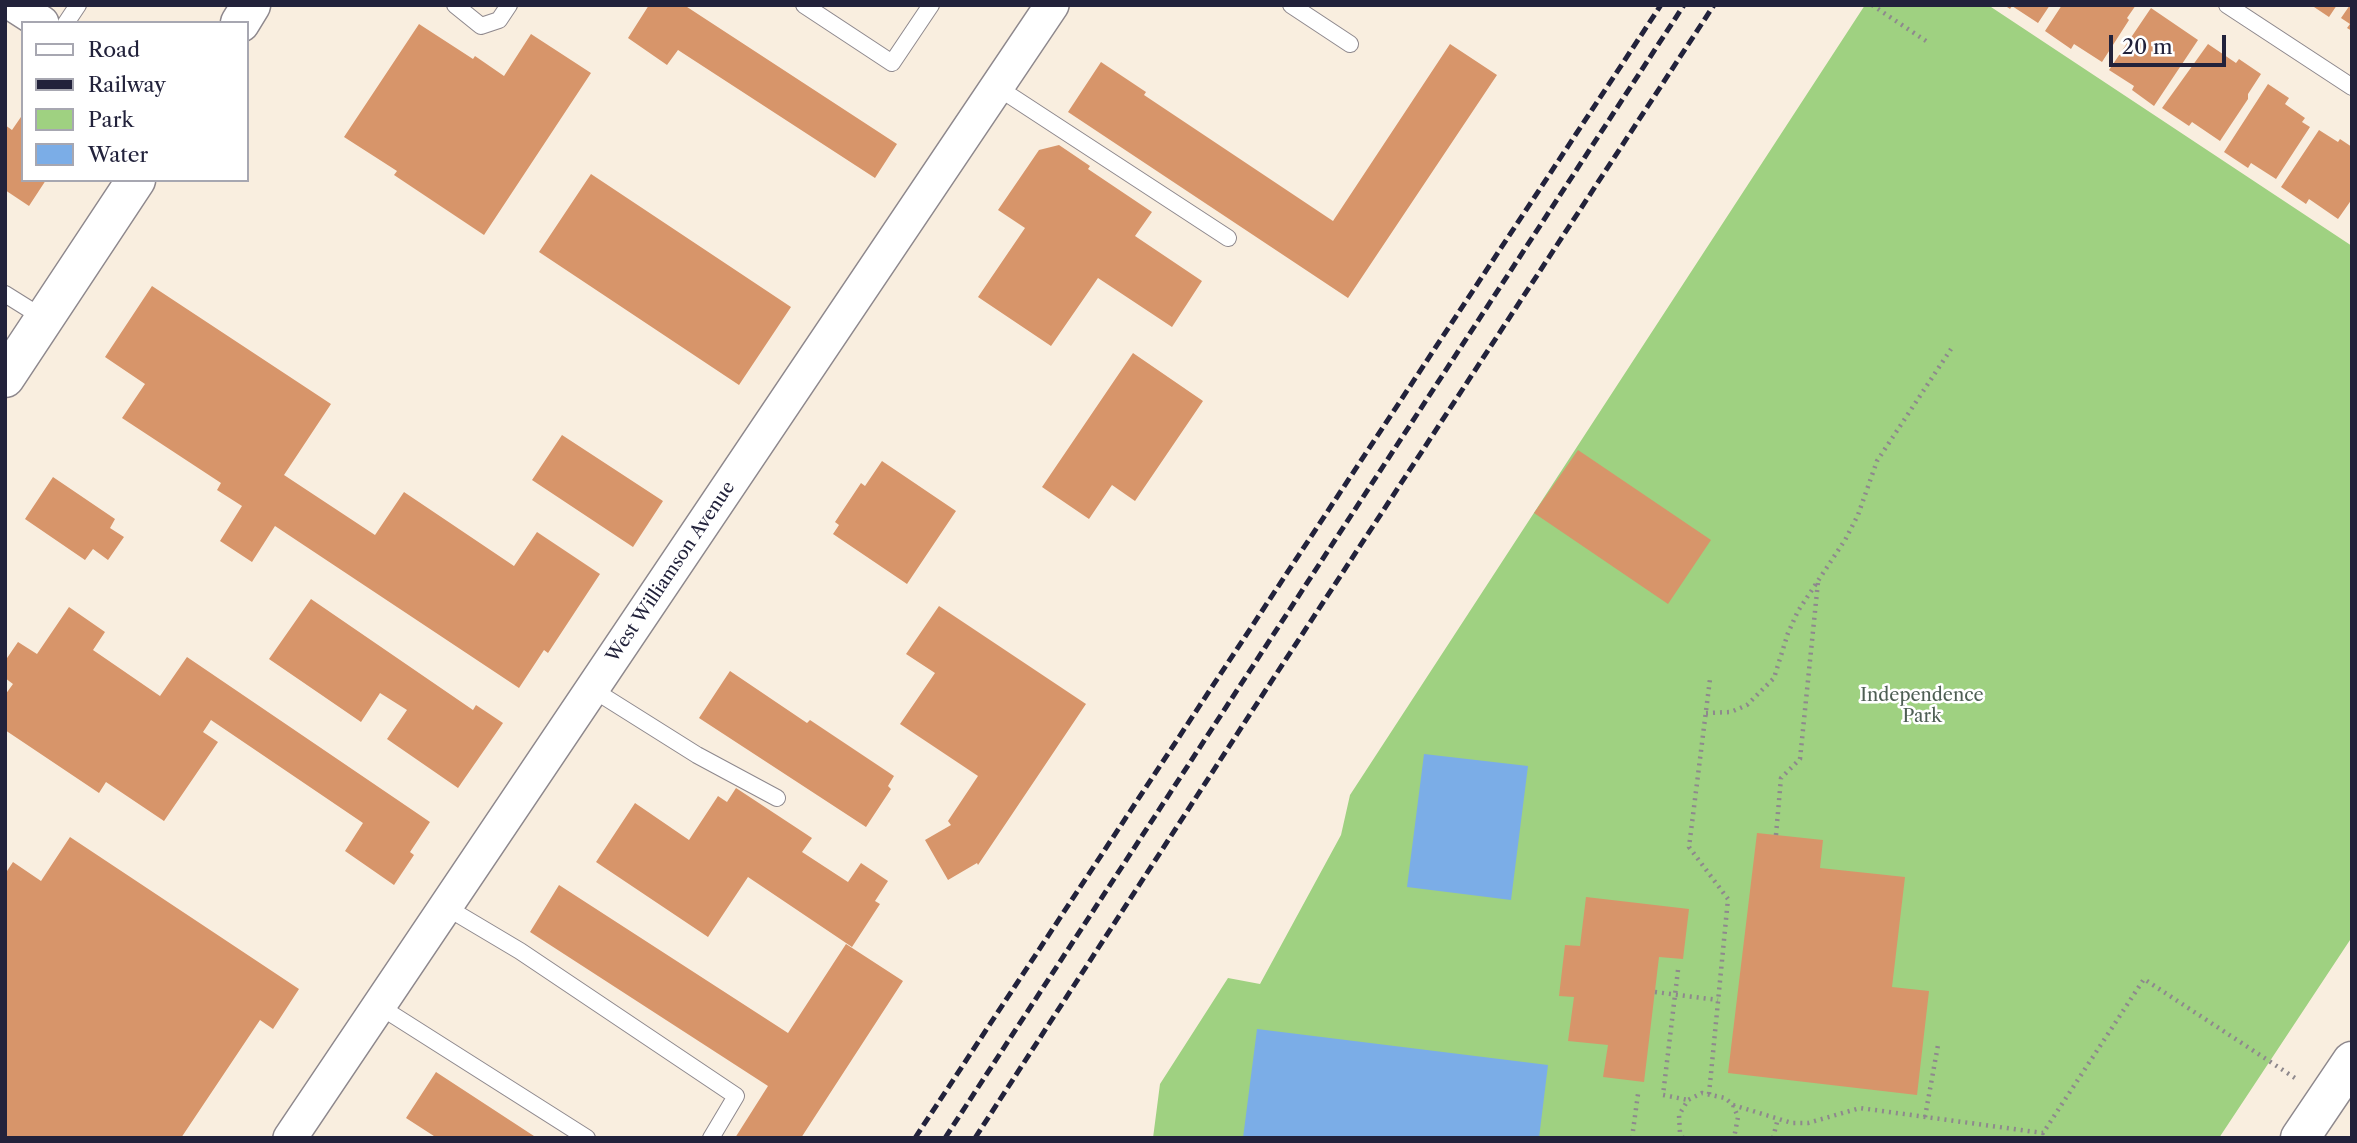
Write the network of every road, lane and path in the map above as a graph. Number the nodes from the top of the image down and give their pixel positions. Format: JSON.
{"nodes":[{"id":1,"x":14,"y":5,"type":"edge"},
{"id":2,"x":78,"y":5,"type":"edge"},
{"id":3,"x":251,"y":5,"type":"edge"},
{"id":4,"x":455,"y":5,"type":"edge"},
{"id":5,"x":509,"y":5,"type":"edge"},
{"id":6,"x":804,"y":5,"type":"edge"},
{"id":7,"x":931,"y":5,"type":"edge"},
{"id":8,"x":1052,"y":5,"type":"edge"},
{"id":9,"x":1291,"y":5,"type":"edge"},
{"id":10,"x":1872,"y":5,"type":"edge"},
{"id":11,"x":2227,"y":5,"type":"edge"},
{"id":12,"x":39,"y":21,"type":"edge"},
{"id":13,"x":67,"y":21,"type":"edge"},
{"id":14,"x":241,"y":21,"type":"edge"},
{"id":15,"x":1926,"y":41,"type":"dead end"},
{"id":16,"x":1350,"y":44,"type":"dead end"},
{"id":17,"x":997,"y":87,"type":"junction"},
{"id":18,"x":2352,"y":88,"type":"edge"},
{"id":19,"x":135,"y":182,"type":"edge"},
{"id":20,"x":1228,"y":239,"type":"dead end"},
{"id":21,"x":5,"y":294,"type":"edge"},
{"id":22,"x":44,"y":319,"type":"junction"},
{"id":23,"x":1951,"y":349,"type":"dead end"},
{"id":24,"x":5,"y":379,"type":"edge"},
{"id":25,"x":1818,"y":579,"type":"junction"},
{"id":26,"x":1710,"y":679,"type":"dead end"},
{"id":27,"x":592,"y":689,"type":"junction"},
{"id":28,"x":1706,"y":713,"type":"junction"},
{"id":29,"x":776,"y":798,"type":"dead end"},
{"id":30,"x":1776,"y":835,"type":"dead end"},
{"id":31,"x":446,"y":906,"type":"junction"},
{"id":32,"x":1678,"y":970,"type":"dead end"},
{"id":33,"x":1655,"y":992,"type":"dead end"},
{"id":34,"x":1675,"y":994,"type":"junction"},
{"id":35,"x":1718,"y":1000,"type":"junction"},
{"id":36,"x":379,"y":1006,"type":"junction"},
{"id":37,"x":1938,"y":1045,"type":"dead end"},
{"id":38,"x":2352,"y":1061,"type":"edge"},
{"id":39,"x":1638,"y":1094,"type":"dead end"},
{"id":40,"x":1709,"y":1094,"type":"junction"},
{"id":41,"x":2327,"y":1098,"type":"junction"},
{"id":42,"x":1688,"y":1100,"type":"junction"},
{"id":43,"x":1733,"y":1105,"type":"junction"},
{"id":44,"x":1925,"y":1117,"type":"junction"},
{"id":45,"x":1778,"y":1118,"type":"junction"},
{"id":46,"x":290,"y":1138,"type":"edge"},
{"id":47,"x":587,"y":1138,"type":"edge"},
{"id":48,"x":710,"y":1138,"type":"edge"},
{"id":49,"x":1632,"y":1138,"type":"edge"},
{"id":50,"x":1683,"y":1138,"type":"edge"},
{"id":51,"x":1734,"y":1138,"type":"edge"},
{"id":52,"x":1773,"y":1138,"type":"edge"},
{"id":53,"x":2300,"y":1138,"type":"edge"}],
"edges":[{"from":1,"to":12,"type":"street"},
{"from":2,"to":13,"type":"lane"},
{"from":3,"to":14,"type":"main road"},
{"from":4,"to":5,"type":"lane"},
{"from":6,"to":7,"type":"lane"},
{"from":8,"to":17,"type":"street","name":"West Williamson Avenue"},
{"from":9,"to":16,"type":"lane"},
{"from":10,"to":15,"type":"path"},
{"from":11,"to":18,"type":"lane"},
{"from":17,"to":20,"type":"lane"},
{"from":17,"to":27,"type":"street","name":"West Williamson Avenue"},
{"from":19,"to":22,"type":"main road"},
{"from":21,"to":22,"type":"lane"},
{"from":22,"to":24,"type":"main road"},
{"from":23,"to":25,"type":"path"},
{"from":25,"to":28,"type":"path"},
{"from":25,"to":30,"type":"path"},
{"from":26,"to":28,"type":"path"},
{"from":27,"to":29,"type":"lane"},
{"from":27,"to":31,"type":"street","name":"West Williamson Avenue"},
{"from":28,"to":35,"type":"path"},
{"from":31,"to":36,"type":"street","name":"West Williamson Avenue"},
{"from":31,"to":48,"type":"lane"},
{"from":32,"to":34,"type":"path"},
{"from":33,"to":34,"type":"path"},
{"from":34,"to":35,"type":"path"},
{"from":34,"to":42,"type":"path"},
{"from":35,"to":40,"type":"path"},
{"from":36,"to":46,"type":"street","name":"West Williamson Avenue"},
{"from":36,"to":47,"type":"lane"},
{"from":37,"to":44,"type":"path"},
{"from":38,"to":41,"type":"main road"},
{"from":39,"to":49,"type":"path"},
{"from":40,"to":42,"type":"path"},
{"from":40,"to":43,"type":"path"},
{"from":41,"to":44,"type":"path"},
{"from":41,"to":53,"type":"main road"},
{"from":42,"to":50,"type":"path"},
{"from":43,"to":45,"type":"path"},
{"from":43,"to":51,"type":"path"},
{"from":44,"to":45,"type":"path"},
{"from":45,"to":52,"type":"path"}]}
